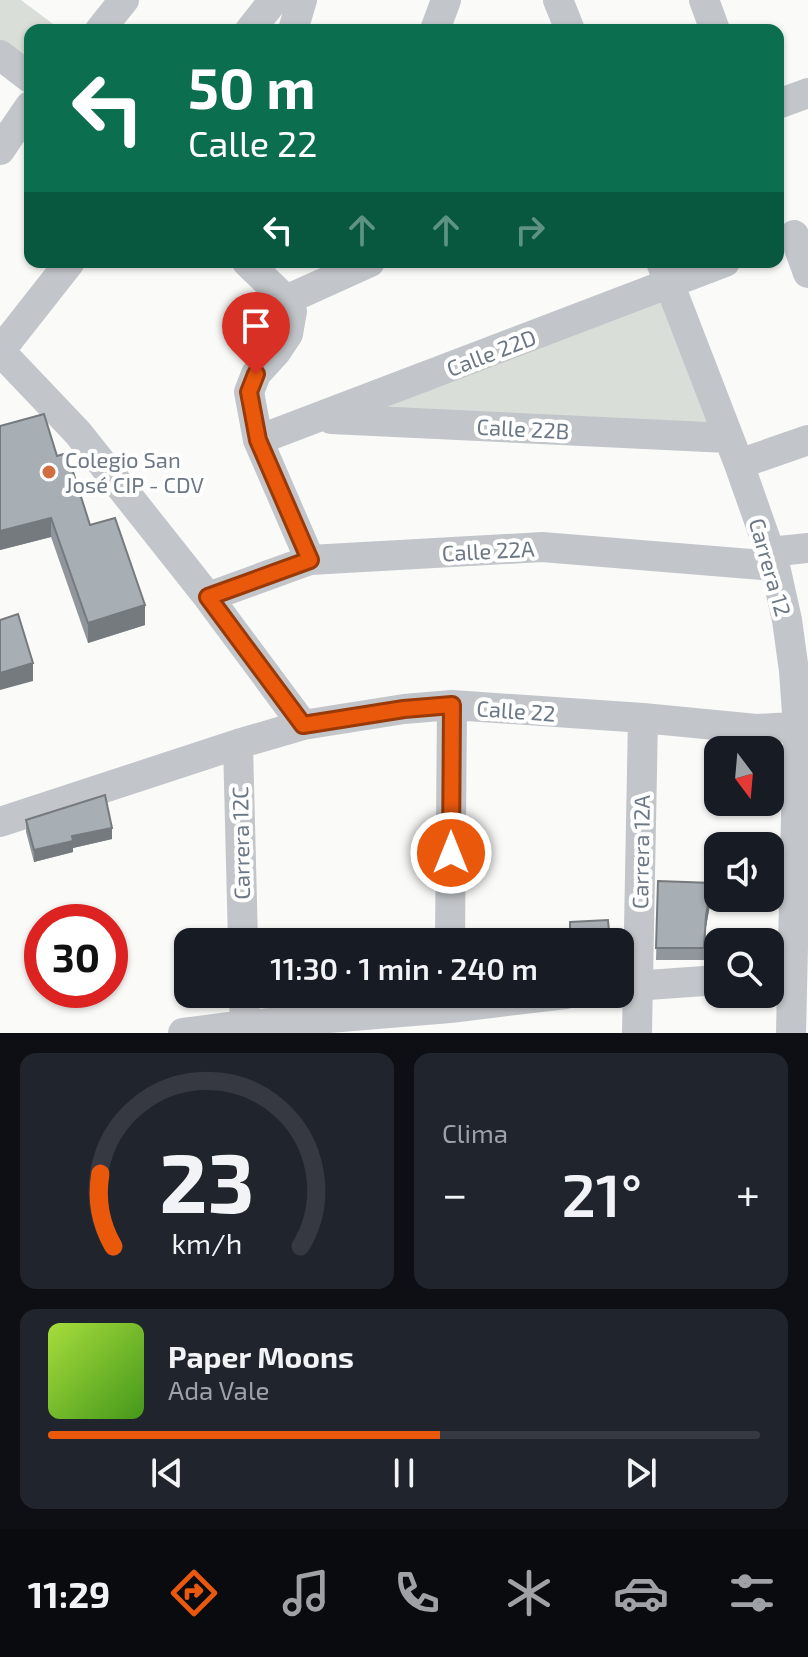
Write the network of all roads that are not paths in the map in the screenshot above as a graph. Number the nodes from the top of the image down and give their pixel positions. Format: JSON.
{"nodes":[{"id":1,"x":124,"y":0,"type":"edge"},
{"id":2,"x":274,"y":0,"type":"edge"},
{"id":3,"x":302,"y":0,"type":"edge"},
{"id":4,"x":446,"y":0,"type":"edge"},
{"id":5,"x":558,"y":0,"type":"edge"},
{"id":6,"x":704,"y":0,"type":"edge"},
{"id":7,"x":105,"y":24,"type":"edge"},
{"id":8,"x":255,"y":24,"type":"edge"},
{"id":9,"x":295,"y":24,"type":"edge"},
{"id":10,"x":437,"y":24,"type":"edge"},
{"id":11,"x":568,"y":24,"type":"edge"},
{"id":12,"x":713,"y":24,"type":"edge"},
{"id":13,"x":0,"y":55,"type":"edge"},
{"id":14,"x":24,"y":73,"type":"edge"},
{"id":15,"x":808,"y":93,"type":"edge"},
{"id":16,"x":784,"y":102,"type":"edge"},
{"id":17,"x":24,"y":115,"type":"edge"},
{"id":18,"x":0,"y":150,"type":"edge"},
{"id":19,"x":793,"y":235,"type":"edge"},
{"id":20,"x":65,"y":268,"type":"edge"},
{"id":21,"x":253,"y":268,"type":"edge"},
{"id":22,"x":353,"y":268,"type":"edge"},
{"id":23,"x":692,"y":268,"type":"edge"},
{"id":24,"x":665,"y":273,"type":"edge"},
{"id":25,"x":808,"y":273,"type":"edge"},
{"id":26,"x":286,"y":300,"type":"junction"},
{"id":27,"x":0,"y":351,"type":"edge"},
{"id":28,"x":317,"y":418,"type":"junction"},
{"id":29,"x":258,"y":440,"type":"junction"},
{"id":30,"x":808,"y":440,"type":"edge"},
{"id":31,"x":734,"y":451,"type":"junction"},
{"id":32,"x":808,"y":548,"type":"edge"},
{"id":33,"x":772,"y":559,"type":"junction"},
{"id":34,"x":310,"y":560,"type":"junction"},
{"id":35,"x":208,"y":597,"type":"junction"},
{"id":36,"x":452,"y":705,"type":"junction"},
{"id":37,"x":643,"y":718,"type":"junction"},
{"id":38,"x":303,"y":725,"type":"junction"},
{"id":39,"x":803,"y":727,"type":"edge"},
{"id":40,"x":238,"y":744,"type":"junction"},
{"id":41,"x":0,"y":822,"type":"edge"},
{"id":42,"x":243,"y":928,"type":"edge"},
{"id":43,"x":450,"y":928,"type":"edge"},
{"id":44,"x":632,"y":928,"type":"edge"},
{"id":45,"x":790,"y":975,"type":"edge"},
{"id":46,"x":704,"y":981,"type":"edge"},
{"id":47,"x":634,"y":986,"type":"edge"},
{"id":48,"x":244,"y":1008,"type":"edge"},
{"id":49,"x":476,"y":1008,"type":"edge"},
{"id":50,"x":633,"y":1008,"type":"edge"},
{"id":51,"x":450,"y":1012,"type":"edge"},
{"id":52,"x":245,"y":1029,"type":"edge"},
{"id":53,"x":183,"y":1033,"type":"edge"},
{"id":54,"x":637,"y":1033,"type":"edge"},
{"id":55,"x":791,"y":1033,"type":"edge"}],
"edges":[{"from":1,"to":7,"type":"street"},
{"from":2,"to":8,"type":"street"},
{"from":3,"to":9,"type":"street"},
{"from":4,"to":10,"type":"street"},
{"from":5,"to":11,"type":"street"},
{"from":6,"to":12,"type":"street"},
{"from":13,"to":14,"type":"street"},
{"from":15,"to":16,"type":"street"},
{"from":17,"to":18,"type":"street"},
{"from":19,"to":25,"type":"street"},
{"from":20,"to":27,"type":"street"},
{"from":21,"to":26,"type":"street"},
{"from":22,"to":26,"type":"street"},
{"from":23,"to":24,"type":"street","name":"Calle 22D"},
{"from":24,"to":28,"type":"street","name":"Calle 22D"},
{"from":24,"to":31,"type":"street","name":"Carrera 12"},
{"from":26,"to":29,"type":"street"},
{"from":27,"to":35,"type":"street"},
{"from":28,"to":29,"type":"street","name":"Calle 22D"},
{"from":28,"to":31,"type":"street","name":"Calle 22B"},
{"from":29,"to":34,"type":"street"},
{"from":30,"to":31,"type":"street","name":"Calle 22B"},
{"from":31,"to":33,"type":"street","name":"Carrera 12"},
{"from":32,"to":33,"type":"street","name":"Calle 22A"},
{"from":33,"to":34,"type":"street","name":"Calle 22A"},
{"from":33,"to":39,"type":"street","name":"Carrera 12"},
{"from":34,"to":35,"type":"street","name":"Calle 22A"},
{"from":35,"to":38,"type":"street"},
{"from":36,"to":37,"type":"street","name":"Calle 22"},
{"from":36,"to":38,"type":"street","name":"Calle 22"},
{"from":36,"to":43,"type":"street"},
{"from":37,"to":39,"type":"street","name":"Calle 22"},
{"from":37,"to":44,"type":"street","name":"Carrera 12A"},
{"from":38,"to":40,"type":"street","name":"Calle 22"},
{"from":39,"to":45,"type":"street","name":"Carrera 12"},
{"from":40,"to":41,"type":"street","name":"Calle 22"},
{"from":40,"to":42,"type":"street","name":"Carrera 12C"},
{"from":45,"to":55,"type":"street","name":"Carrera 12"},
{"from":46,"to":47,"type":"street"},
{"from":48,"to":52,"type":"street"},
{"from":49,"to":51,"type":"street"},
{"from":50,"to":54,"type":"street","name":"Carrera 12A"},
{"from":51,"to":52,"type":"street"},
{"from":52,"to":53,"type":"street"}]}
